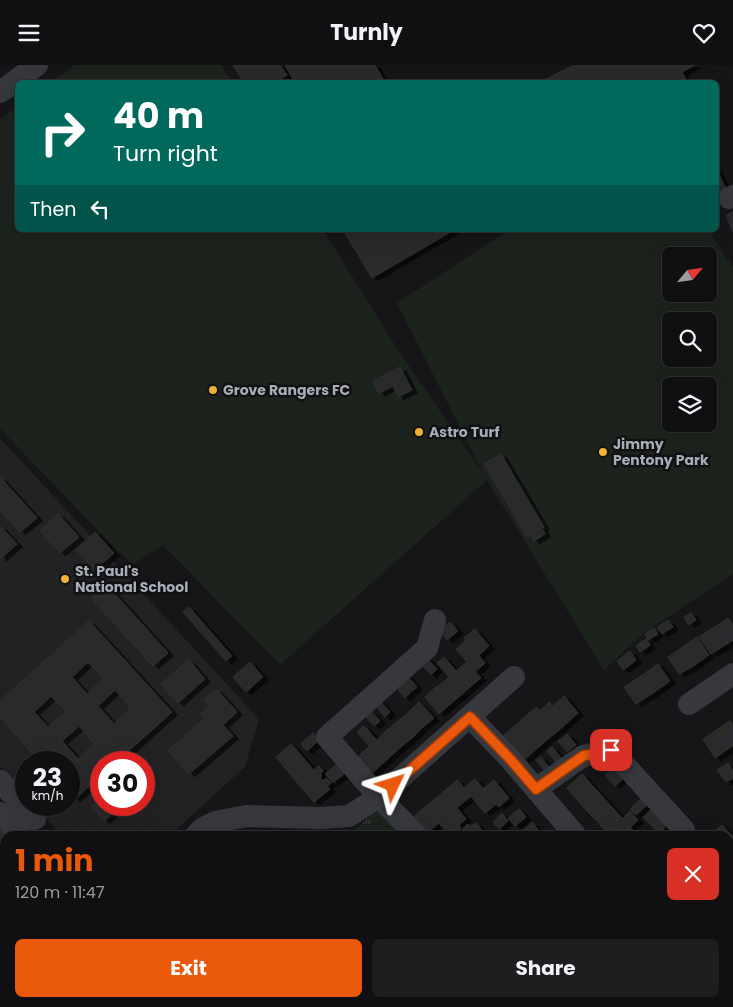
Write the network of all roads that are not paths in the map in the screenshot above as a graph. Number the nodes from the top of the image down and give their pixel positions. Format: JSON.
{"nodes":[{"id":1,"x":37,"y":65,"type":"edge"},
{"id":2,"x":2,"y":87,"type":"edge"},
{"id":3,"x":434,"y":620,"type":"dead end"},
{"id":4,"x":733,"y":674,"type":"edge"},
{"id":5,"x":514,"y":677,"type":"dead end"},
{"id":6,"x":689,"y":704,"type":"dead end"},
{"id":7,"x":470,"y":717,"type":"junction"},
{"id":8,"x":0,"y":781,"type":"edge"},
{"id":9,"x":536,"y":789,"type":"junction"},
{"id":10,"x":379,"y":797,"type":"junction"},
{"id":11,"x":0,"y":813,"type":"edge"},
{"id":12,"x":35,"y":819,"type":"dead end"},
{"id":13,"x":348,"y":826,"type":"edge"},
{"id":14,"x":684,"y":830,"type":"dead end"},
{"id":15,"x":17,"y":831,"type":"edge"},
{"id":16,"x":200,"y":831,"type":"edge"},
{"id":17,"x":412,"y":831,"type":"edge"},
{"id":18,"x":572,"y":831,"type":"edge"}],
"edges":[{"from":1,"to":2,"type":"street"},
{"from":3,"to":10,"type":"street"},
{"from":4,"to":6,"type":"street"},
{"from":5,"to":7,"type":"street"},
{"from":7,"to":9,"type":"street"},
{"from":7,"to":10,"type":"street"},
{"from":8,"to":12,"type":"street"},
{"from":9,"to":14,"type":"street"},
{"from":9,"to":18,"type":"street"},
{"from":10,"to":13,"type":"street"},
{"from":10,"to":17,"type":"street"},
{"from":11,"to":15,"type":"street"},
{"from":13,"to":16,"type":"street"}]}
